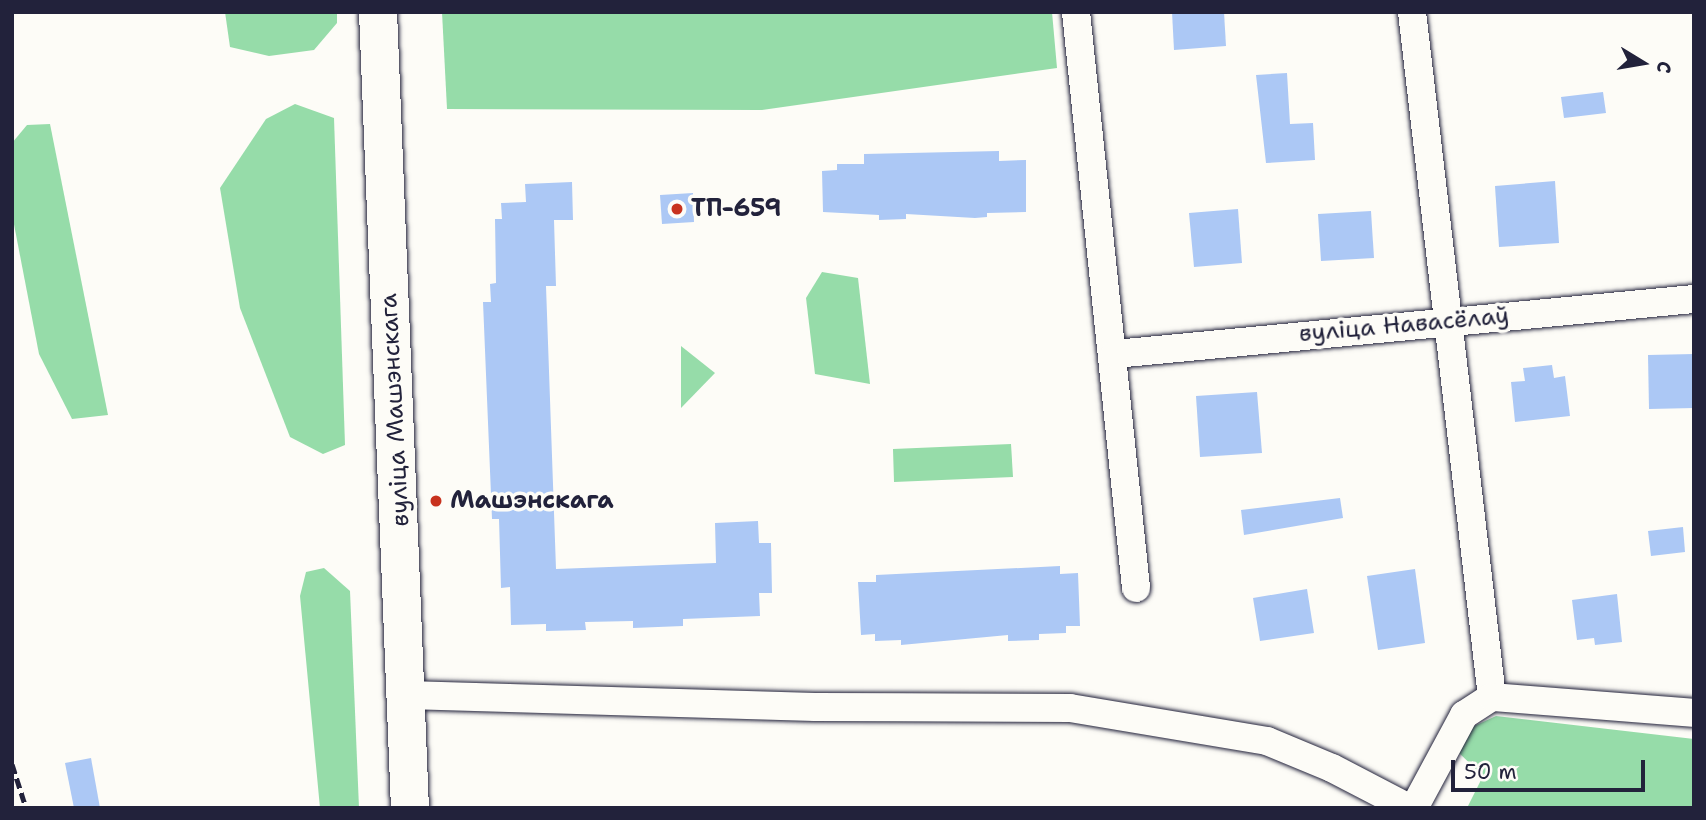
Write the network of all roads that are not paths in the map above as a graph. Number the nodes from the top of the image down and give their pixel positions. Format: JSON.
{"nodes":[{"id":1,"x":378,"y":12,"type":"edge"},
{"id":2,"x":1076,"y":12,"type":"edge"},
{"id":3,"x":1412,"y":12,"type":"edge"},
{"id":4,"x":1694,"y":299,"type":"edge"},
{"id":5,"x":1447,"y":321,"type":"junction"},
{"id":6,"x":1115,"y":354,"type":"junction"},
{"id":7,"x":1136,"y":588,"type":"dead end"},
{"id":8,"x":407,"y":695,"type":"junction"},
{"id":9,"x":1492,"y":697,"type":"junction"},
{"id":10,"x":1694,"y":713,"type":"edge"},
{"id":11,"x":410,"y":808,"type":"edge"},
{"id":12,"x":1412,"y":808,"type":"edge"}],
"edges":[{"from":1,"to":8,"type":"main road","name":"вуліца Машэнскага"},
{"from":2,"to":6,"type":"street"},
{"from":3,"to":5,"type":"street"},
{"from":4,"to":5,"type":"street","name":"вуліца Навасёлаў"},
{"from":5,"to":6,"type":"street","name":"вуліца Навасёлаў"},
{"from":5,"to":9,"type":"street"},
{"from":6,"to":7,"type":"street"},
{"from":8,"to":11,"type":"main road","name":"вуліца Машэнскага"},
{"from":8,"to":12,"type":"street"},
{"from":9,"to":10,"type":"street"},
{"from":9,"to":12,"type":"street"}]}
